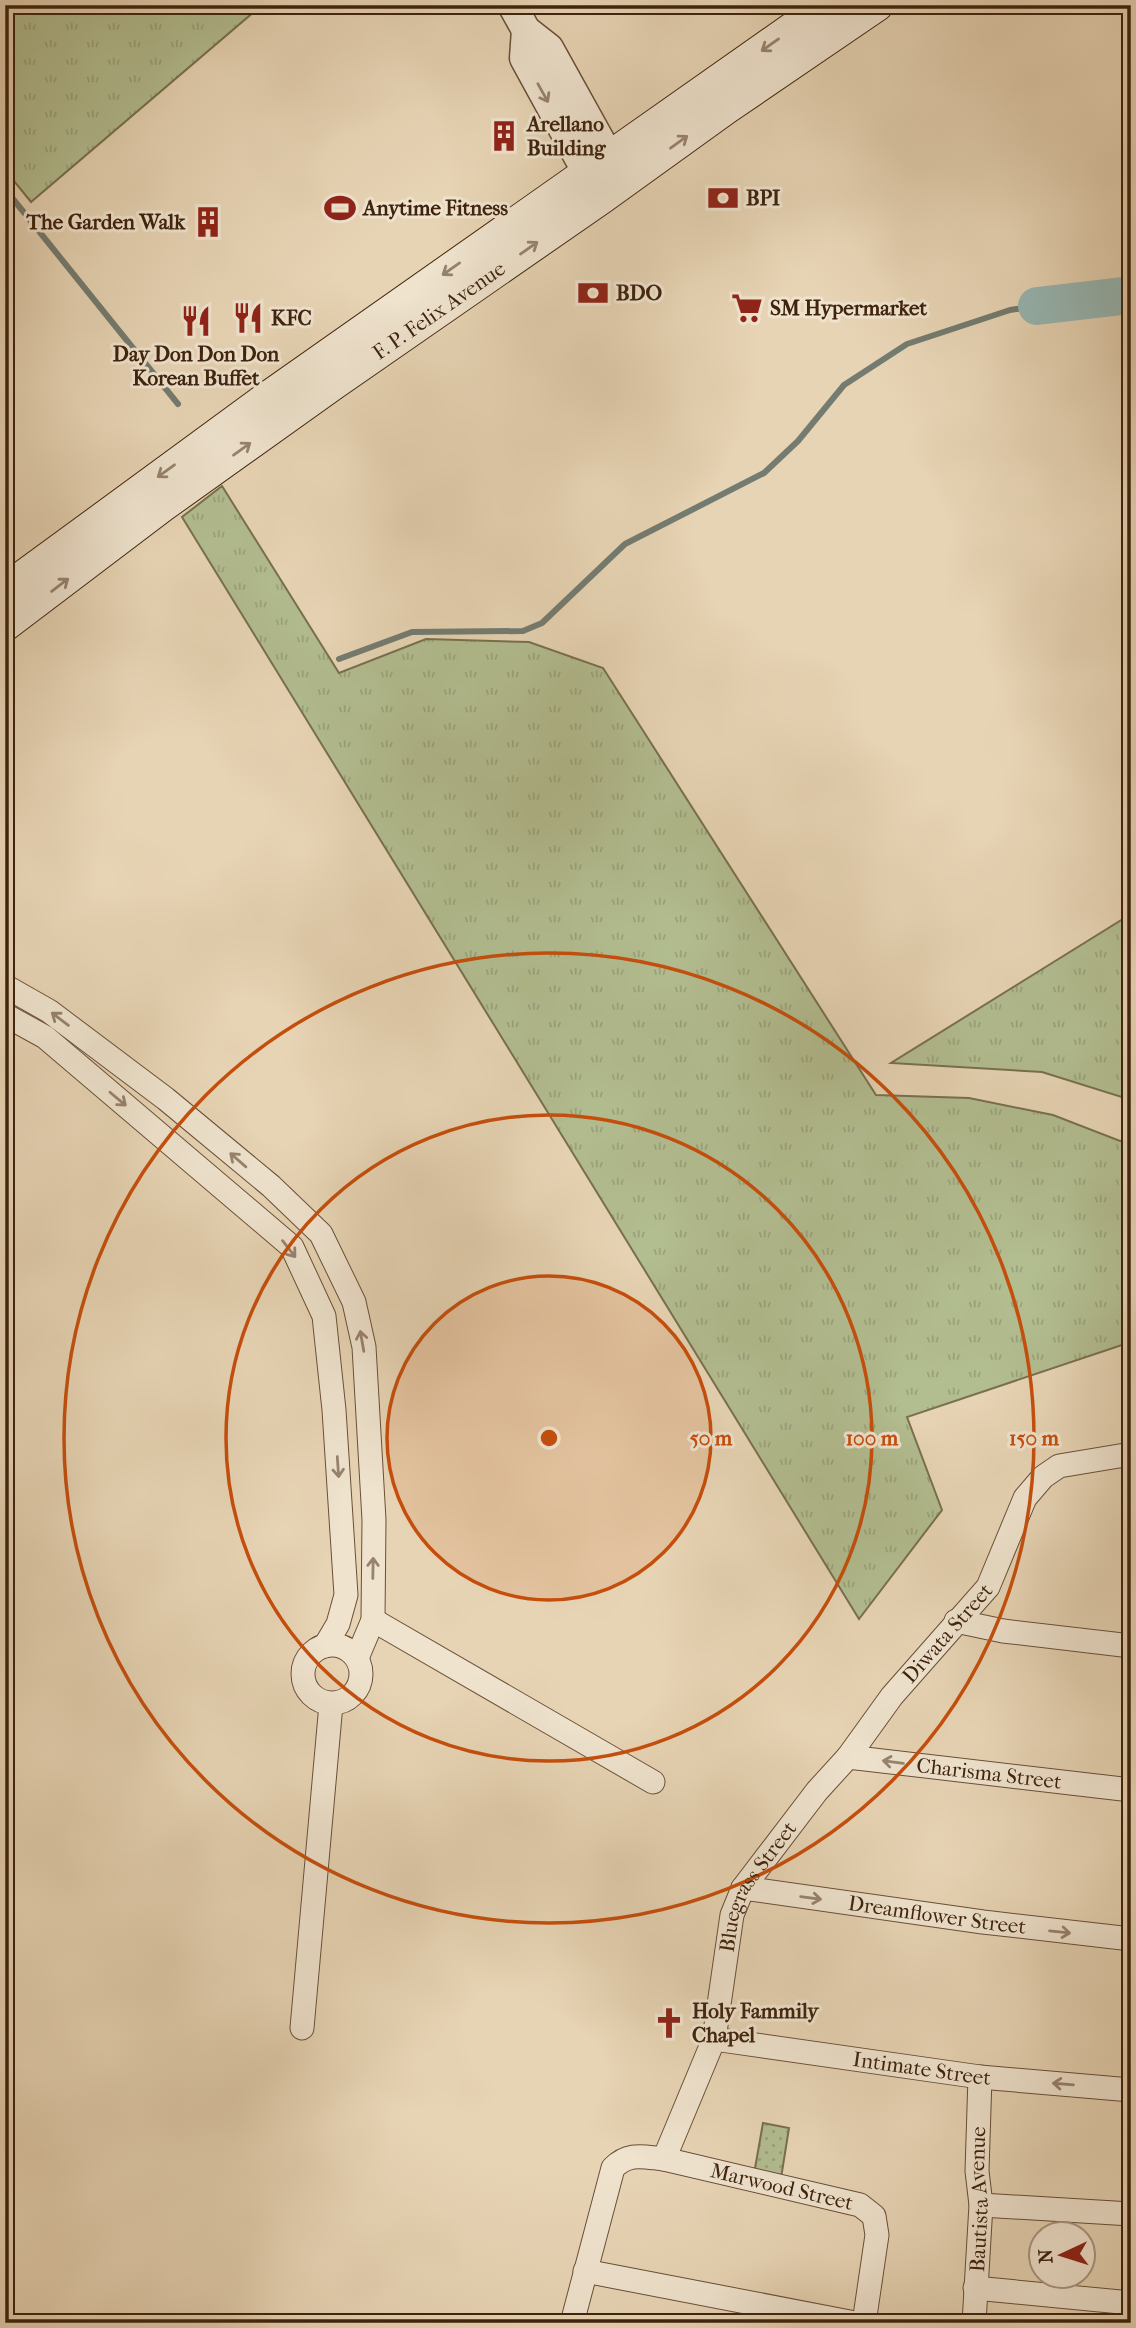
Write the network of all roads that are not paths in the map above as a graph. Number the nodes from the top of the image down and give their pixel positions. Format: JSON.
{"nodes":[{"id":1,"x":512,"y":5,"type":"edge"},
{"id":2,"x":826,"y":5,"type":"edge"},
{"id":3,"x":877,"y":5,"type":"edge"},
{"id":4,"x":606,"y":178,"type":"junction"},
{"id":5,"x":5,"y":590,"type":"edge"},
{"id":6,"x":5,"y":625,"type":"edge"},
{"id":7,"x":5,"y":986,"type":"edge"},
{"id":8,"x":5,"y":1015,"type":"edge"},
{"id":9,"x":166,"y":1099,"type":"junction"},
{"id":10,"x":144,"y":1121,"type":"junction"},
{"id":11,"x":354,"y":1302,"type":"junction"},
{"id":12,"x":324,"y":1316,"type":"junction"},
{"id":13,"x":1131,"y":1454,"type":"edge"},
{"id":14,"x":373,"y":1620,"type":"junction"},
{"id":15,"x":956,"y":1621,"type":"junction"},
{"id":16,"x":325,"y":1646,"type":"junction"},
{"id":17,"x":1131,"y":1646,"type":"edge"},
{"id":18,"x":357,"y":1658,"type":"junction"},
{"id":19,"x":331,"y":1704,"type":"junction"},
{"id":20,"x":848,"y":1757,"type":"junction"},
{"id":21,"x":653,"y":1782,"type":"dead end"},
{"id":22,"x":1131,"y":1790,"type":"edge"},
{"id":23,"x":743,"y":1888,"type":"junction"},
{"id":24,"x":1131,"y":1938,"type":"edge"},
{"id":25,"x":302,"y":2028,"type":"dead end"},
{"id":26,"x":714,"y":2039,"type":"junction"},
{"id":27,"x":980,"y":2077,"type":"junction"},
{"id":28,"x":1131,"y":2090,"type":"edge"},
{"id":29,"x":664,"y":2159,"type":"junction"},
{"id":30,"x":981,"y":2205,"type":"junction"},
{"id":31,"x":1131,"y":2214,"type":"edge"},
{"id":32,"x":585,"y":2271,"type":"junction"},
{"id":33,"x":975,"y":2288,"type":"junction"},
{"id":34,"x":1131,"y":2303,"type":"edge"},
{"id":35,"x":572,"y":2323,"type":"edge"},
{"id":36,"x":855,"y":2323,"type":"edge"},
{"id":37,"x":864,"y":2323,"type":"edge"},
{"id":38,"x":974,"y":2323,"type":"edge"}],
"edges":[{"from":1,"to":4,"type":"street"},
{"from":2,"to":4,"type":"main road","name":"F. P. Felix Avenue","one_way":true},
{"from":4,"to":3,"type":"main road","name":"F. P. Felix Avenue","one_way":true},
{"from":4,"to":5,"type":"main road","name":"F. P. Felix Avenue","one_way":true},
{"from":6,"to":4,"type":"main road","name":"F. P. Felix Avenue","one_way":true},
{"from":9,"to":7,"type":"street","one_way":true},
{"from":8,"to":10,"type":"street","one_way":true},
{"from":9,"to":10,"type":"street"},
{"from":11,"to":9,"type":"street","one_way":true},
{"from":10,"to":12,"type":"street","one_way":true},
{"from":11,"to":12,"type":"street"},
{"from":14,"to":11,"type":"street","one_way":true},
{"from":12,"to":16,"type":"street","one_way":true},
{"from":13,"to":15,"type":"street","name":"Diwata Street"},
{"from":14,"to":18,"type":"street"},
{"from":14,"to":21,"type":"street"},
{"from":15,"to":17,"type":"street"},
{"from":15,"to":20,"type":"street","name":"Diwata Street"},
{"from":16,"to":18,"type":"street"},
{"from":16,"to":19,"type":"street"},
{"from":18,"to":19,"type":"street"},
{"from":19,"to":25,"type":"street"},
{"from":22,"to":20,"type":"street","name":"Charisma Street","one_way":true},
{"from":20,"to":23,"type":"street","name":"Bluegrass Street"},
{"from":23,"to":24,"type":"street","name":"Dreamflower Street","one_way":true},
{"from":23,"to":26,"type":"street","name":"Bluegrass Street"},
{"from":26,"to":27,"type":"street","name":"Intimate Street"},
{"from":26,"to":29,"type":"street","name":"Bluegrass Street"},
{"from":28,"to":27,"type":"street","name":"Intimate Street","one_way":true},
{"from":27,"to":30,"type":"street","name":"Bautista Avenue"},
{"from":29,"to":32,"type":"street"},
{"from":29,"to":37,"type":"street","name":"Marwood Street"},
{"from":30,"to":31,"type":"street"},
{"from":30,"to":33,"type":"street","name":"Bautista Avenue"},
{"from":32,"to":35,"type":"street"},
{"from":32,"to":36,"type":"street"},
{"from":33,"to":34,"type":"street"},
{"from":33,"to":38,"type":"street","name":"Bautista Avenue"}]}
